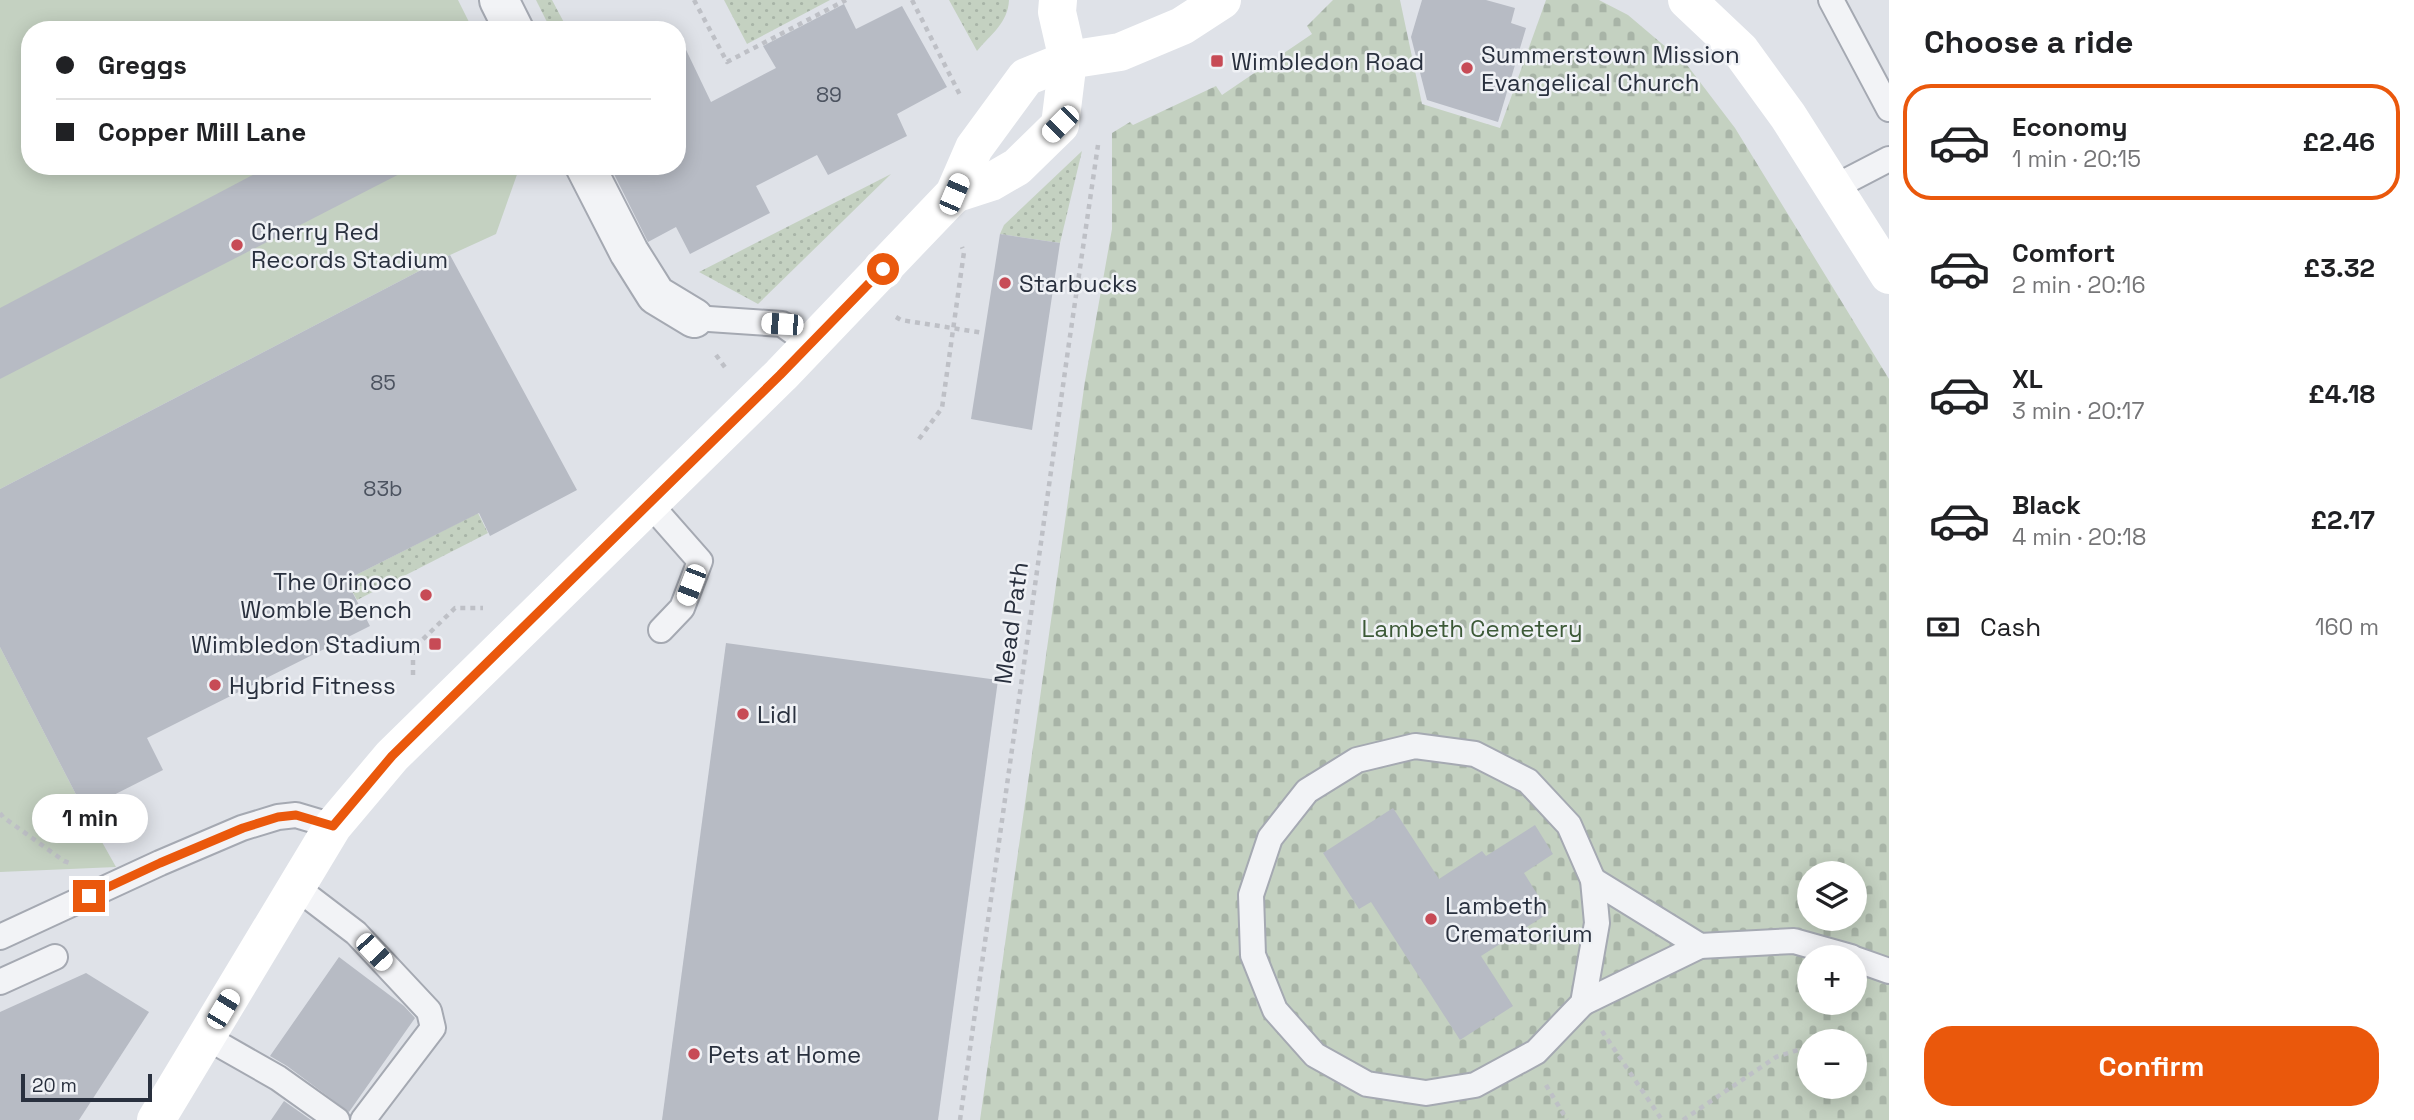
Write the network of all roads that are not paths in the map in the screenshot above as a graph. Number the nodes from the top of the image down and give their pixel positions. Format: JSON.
{"nodes":[{"id":1,"x":499,"y":0,"type":"edge"},
{"id":2,"x":1058,"y":0,"type":"edge"},
{"id":3,"x":1222,"y":0,"type":"edge"},
{"id":4,"x":1687,"y":0,"type":"edge"},
{"id":5,"x":1831,"y":0,"type":"edge"},
{"id":6,"x":510,"y":21,"type":"edge"},
{"id":7,"x":1068,"y":60,"type":"junction"},
{"id":8,"x":1889,"y":109,"type":"edge"},
{"id":9,"x":1889,"y":159,"type":"edge"},
{"id":10,"x":590,"y":175,"type":"edge"},
{"id":11,"x":1833,"y":188,"type":"junction"},
{"id":12,"x":954,"y":194,"type":"junction"},
{"id":13,"x":1889,"y":275,"type":"edge"},
{"id":14,"x":694,"y":318,"type":"joint"},
{"id":15,"x":810,"y":344,"type":"junction"},
{"id":16,"x":649,"y":503,"type":"junction"},
{"id":17,"x":661,"y":631,"type":"dead end"},
{"id":18,"x":333,"y":826,"type":"junction"},
{"id":19,"x":1593,"y":880,"type":"junction"},
{"id":20,"x":297,"y":888,"type":"junction"},
{"id":21,"x":0,"y":936,"type":"edge"},
{"id":22,"x":1808,"y":945,"type":"edge"},
{"id":23,"x":1700,"y":946,"type":"junction"},
{"id":24,"x":55,"y":957,"type":"dead end"},
{"id":25,"x":1867,"y":963,"type":"edge"},
{"id":26,"x":1889,"y":971,"type":"edge"},
{"id":27,"x":0,"y":982,"type":"edge"},
{"id":28,"x":1583,"y":1003,"type":"junction"},
{"id":29,"x":206,"y":1037,"type":"junction"},
{"id":30,"x":156,"y":1120,"type":"edge"},
{"id":31,"x":337,"y":1120,"type":"edge"},
{"id":32,"x":363,"y":1120,"type":"edge"}],
"edges":[{"from":1,"to":6,"type":"street"},
{"from":2,"to":7,"type":"main road"},
{"from":3,"to":7,"type":"main road"},
{"from":4,"to":11,"type":"main road"},
{"from":5,"to":8,"type":"lane"},
{"from":7,"to":12,"type":"main road"},
{"from":7,"to":12,"type":"main road"},
{"from":9,"to":11,"type":"lane"},
{"from":10,"to":14,"type":"street"},
{"from":11,"to":13,"type":"main road"},
{"from":12,"to":15,"type":"main road"},
{"from":14,"to":15,"type":"lane"},
{"from":15,"to":16,"type":"main road"},
{"from":16,"to":17,"type":"lane"},
{"from":16,"to":18,"type":"main road"},
{"from":18,"to":20,"type":"main road"},
{"from":18,"to":21,"type":"lane"},
{"from":19,"to":23,"type":"lane"},
{"from":19,"to":28,"type":"lane"},
{"from":19,"to":28,"type":"lane"},
{"from":20,"to":29,"type":"main road"},
{"from":20,"to":32,"type":"lane"},
{"from":22,"to":23,"type":"lane"},
{"from":23,"to":28,"type":"lane"},
{"from":24,"to":27,"type":"lane"},
{"from":25,"to":26,"type":"lane"},
{"from":29,"to":30,"type":"main road"},
{"from":29,"to":31,"type":"lane"}]}
